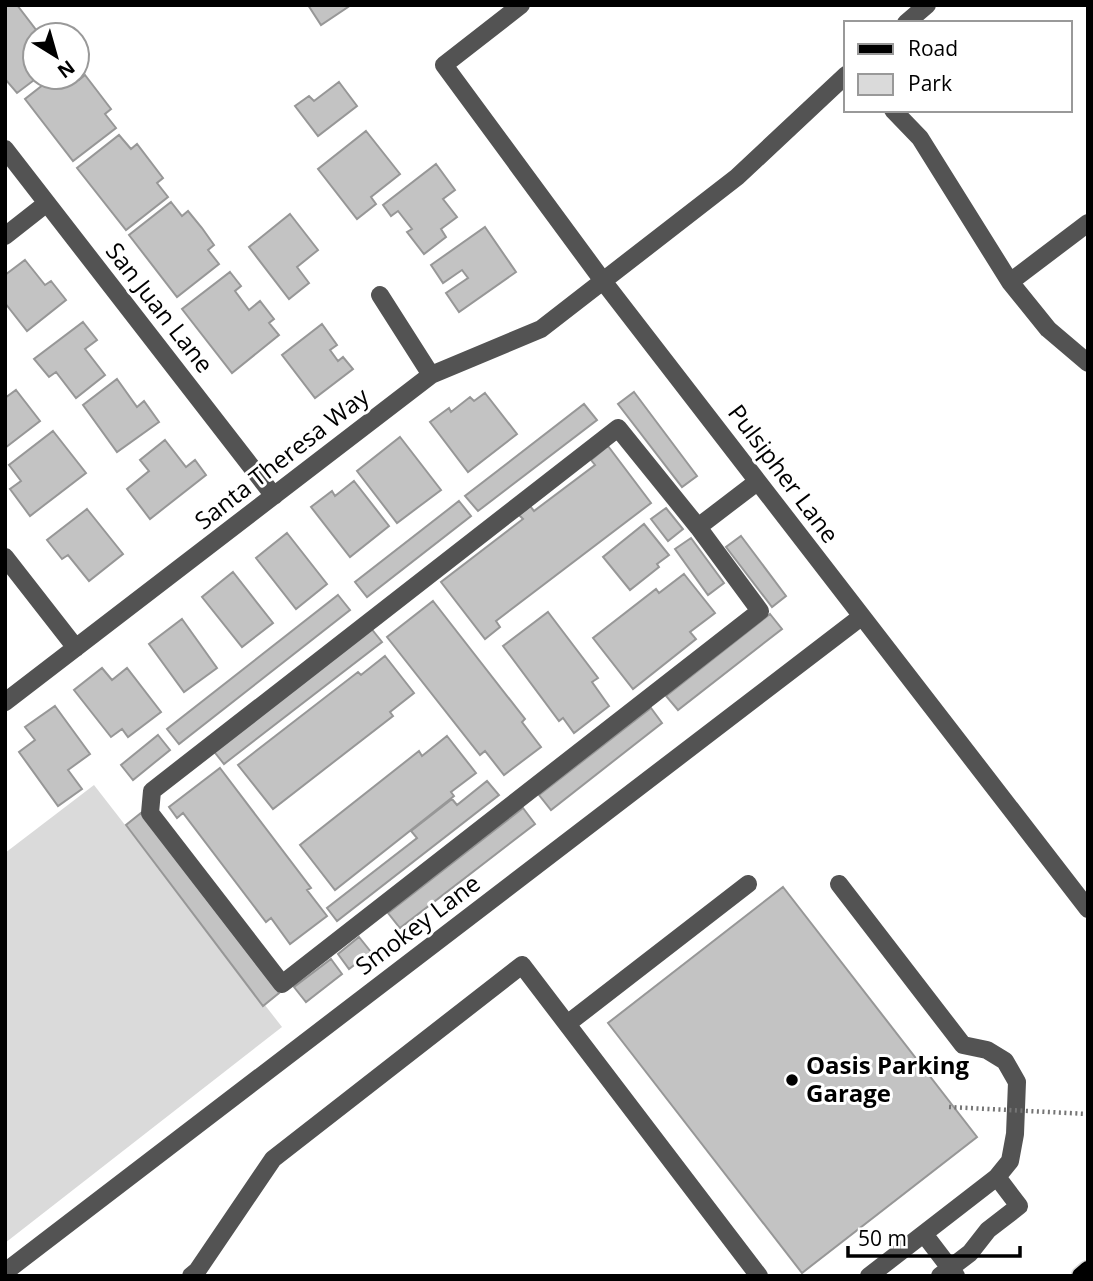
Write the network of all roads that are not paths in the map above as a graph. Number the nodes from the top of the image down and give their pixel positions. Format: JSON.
{"nodes":[{"id":1,"x":521,"y":5,"type":"edge"},
{"id":2,"x":927,"y":5,"type":"edge"},
{"id":3,"x":908,"y":21,"type":"edge"},
{"id":4,"x":844,"y":77,"type":"edge"},
{"id":5,"x":895,"y":112,"type":"edge"},
{"id":6,"x":5,"y":149,"type":"edge"},
{"id":7,"x":47,"y":204,"type":"junction"},
{"id":8,"x":1088,"y":223,"type":"edge"},
{"id":9,"x":5,"y":236,"type":"edge"},
{"id":10,"x":603,"y":281,"type":"junction"},
{"id":11,"x":1010,"y":282,"type":"junction"},
{"id":12,"x":380,"y":295,"type":"dead end"},
{"id":13,"x":1088,"y":363,"type":"edge"},
{"id":14,"x":431,"y":375,"type":"junction"},
{"id":15,"x":758,"y":482,"type":"junction"},
{"id":16,"x":274,"y":496,"type":"junction"},
{"id":17,"x":698,"y":527,"type":"junction"},
{"id":18,"x":5,"y":557,"type":"edge"},
{"id":19,"x":861,"y":617,"type":"junction"},
{"id":20,"x":76,"y":648,"type":"junction"},
{"id":21,"x":5,"y":702,"type":"edge"},
{"id":22,"x":748,"y":884,"type":"dead end"},
{"id":23,"x":839,"y":884,"type":"dead end"},
{"id":24,"x":1088,"y":909,"type":"edge"},
{"id":25,"x":567,"y":1024,"type":"junction"},
{"id":26,"x":997,"y":1177,"type":"junction"},
{"id":27,"x":924,"y":1234,"type":"junction"},
{"id":28,"x":1088,"y":1270,"type":"edge"},
{"id":29,"x":5,"y":1272,"type":"edge"},
{"id":30,"x":949,"y":1273,"type":"edge"},
{"id":31,"x":191,"y":1276,"type":"edge"},
{"id":32,"x":759,"y":1276,"type":"edge"},
{"id":33,"x":869,"y":1276,"type":"edge"},
{"id":34,"x":1081,"y":1276,"type":"edge"}],
"edges":[{"from":1,"to":10,"type":"street","name":"Pulsipher Lane"},
{"from":2,"to":3,"type":"street"},
{"from":4,"to":10,"type":"street","name":"Santa Theresa Way"},
{"from":5,"to":11,"type":"street"},
{"from":6,"to":7,"type":"street","name":"San Juan Lane"},
{"from":7,"to":9,"type":"street"},
{"from":7,"to":16,"type":"street","name":"San Juan Lane"},
{"from":8,"to":11,"type":"street"},
{"from":10,"to":14,"type":"street","name":"Santa Theresa Way"},
{"from":10,"to":15,"type":"street","name":"Pulsipher Lane"},
{"from":11,"to":13,"type":"street"},
{"from":12,"to":14,"type":"street"},
{"from":14,"to":16,"type":"street","name":"Santa Theresa Way"},
{"from":15,"to":17,"type":"street"},
{"from":15,"to":19,"type":"street","name":"Pulsipher Lane"},
{"from":16,"to":20,"type":"street","name":"Santa Theresa Way"},
{"from":17,"to":17,"type":"street"},
{"from":18,"to":20,"type":"street"},
{"from":19,"to":24,"type":"street","name":"Pulsipher Lane"},
{"from":19,"to":29,"type":"street","name":"Smokey Lane"},
{"from":20,"to":21,"type":"street","name":"Santa Theresa Way"},
{"from":22,"to":25,"type":"street"},
{"from":23,"to":26,"type":"street"},
{"from":25,"to":31,"type":"street"},
{"from":25,"to":32,"type":"street"},
{"from":26,"to":27,"type":"street"},
{"from":26,"to":30,"type":"street"},
{"from":27,"to":30,"type":"street"},
{"from":27,"to":33,"type":"street"},
{"from":28,"to":34,"type":"main road"}]}
